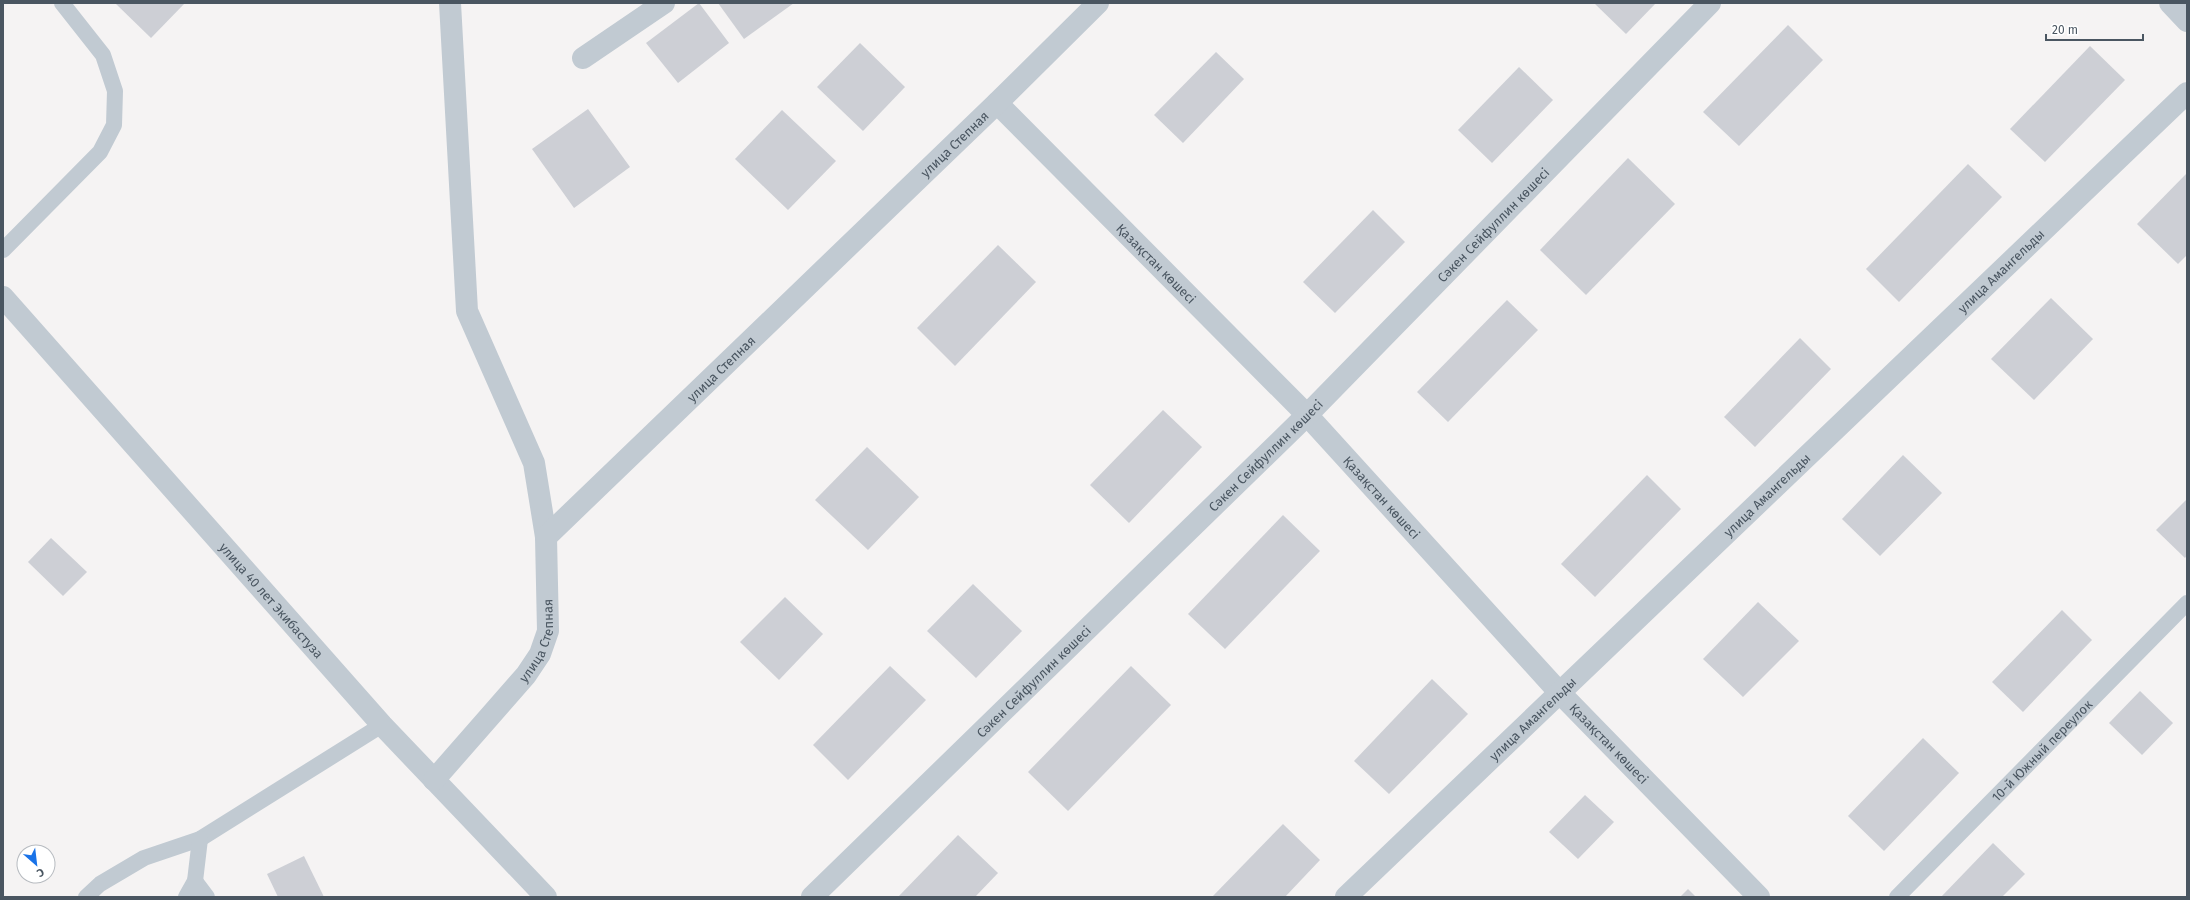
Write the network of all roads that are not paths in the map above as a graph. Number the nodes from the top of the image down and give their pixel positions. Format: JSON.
{"nodes":[{"id":1,"x":62,"y":3,"type":"edge"},
{"id":2,"x":450,"y":3,"type":"edge"},
{"id":3,"x":664,"y":3,"type":"edge"},
{"id":4,"x":1098,"y":3,"type":"edge"},
{"id":5,"x":1710,"y":3,"type":"edge"},
{"id":6,"x":2170,"y":3,"type":"edge"},
{"id":7,"x":2187,"y":21,"type":"edge"},
{"id":8,"x":583,"y":58,"type":"dead end"},
{"id":9,"x":2187,"y":93,"type":"edge"},
{"id":10,"x":997,"y":103,"type":"junction"},
{"id":11,"x":3,"y":250,"type":"edge"},
{"id":12,"x":3,"y":297,"type":"edge"},
{"id":13,"x":1307,"y":415,"type":"junction"},
{"id":14,"x":546,"y":537,"type":"junction"},
{"id":15,"x":2187,"y":603,"type":"edge"},
{"id":16,"x":1559,"y":692,"type":"junction"},
{"id":17,"x":382,"y":725,"type":"junction"},
{"id":18,"x":434,"y":780,"type":"junction"},
{"id":19,"x":200,"y":839,"type":"junction"},
{"id":20,"x":195,"y":881,"type":"junction"},
{"id":21,"x":86,"y":897,"type":"edge"},
{"id":22,"x":186,"y":897,"type":"edge"},
{"id":23,"x":206,"y":897,"type":"edge"},
{"id":24,"x":546,"y":897,"type":"edge"},
{"id":25,"x":812,"y":897,"type":"edge"},
{"id":26,"x":1346,"y":897,"type":"edge"},
{"id":27,"x":1759,"y":897,"type":"edge"},
{"id":28,"x":1897,"y":897,"type":"edge"}],
"edges":[{"from":1,"to":11,"type":"lane"},
{"from":2,"to":14,"type":"street"},
{"from":3,"to":8,"type":"street"},
{"from":4,"to":10,"type":"street","name":"улица Степная"},
{"from":5,"to":13,"type":"street","name":"Сәкен Сейфуллин көшесі"},
{"from":6,"to":7,"type":"street"},
{"from":9,"to":16,"type":"street","name":"улица Амангельды"},
{"from":10,"to":13,"type":"street","name":"Қазақстан көшесі"},
{"from":10,"to":14,"type":"street","name":"улица Степная"},
{"from":12,"to":17,"type":"street","name":"улица 40 лет Экибастуза"},
{"from":13,"to":16,"type":"street","name":"Қазақстан көшесі"},
{"from":13,"to":25,"type":"street","name":"Сәкен Сейфуллин көшесі"},
{"from":14,"to":18,"type":"street","name":"улица Степная"},
{"from":15,"to":28,"type":"lane","name":"10-й Южный переулок"},
{"from":16,"to":26,"type":"street","name":"улица Амангельды"},
{"from":16,"to":27,"type":"street","name":"Қазақстан көшесі"},
{"from":17,"to":18,"type":"street","name":"улица 40 лет Экибастуза"},
{"from":17,"to":19,"type":"lane"},
{"from":18,"to":24,"type":"street","name":"улица 40 лет Экибастуза"},
{"from":19,"to":20,"type":"lane"},
{"from":19,"to":21,"type":"lane"},
{"from":20,"to":22,"type":"lane"},
{"from":20,"to":23,"type":"lane"}]}
